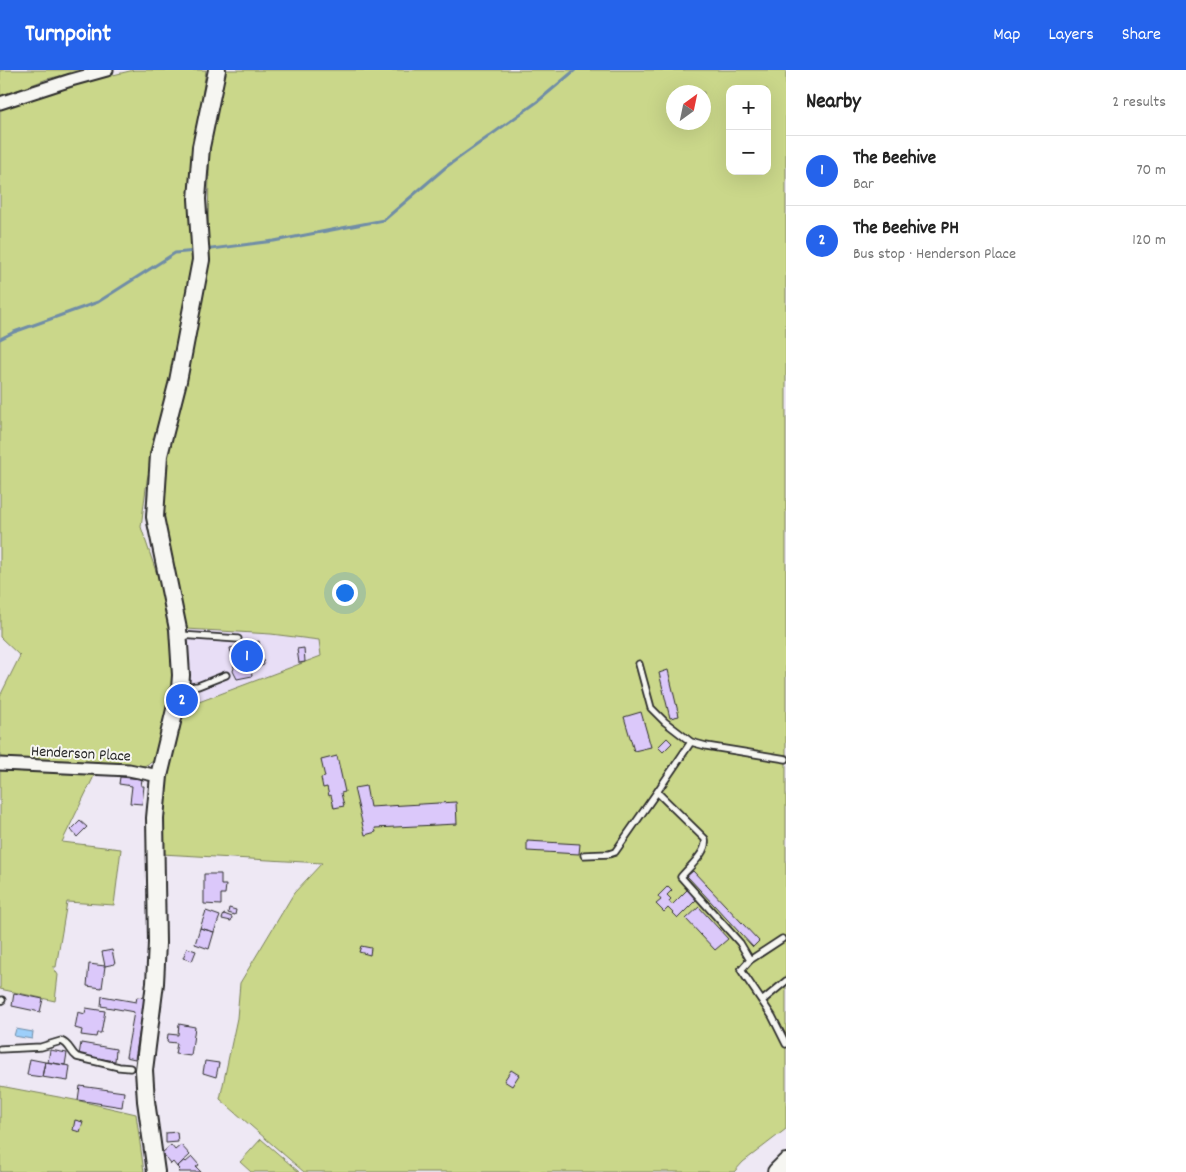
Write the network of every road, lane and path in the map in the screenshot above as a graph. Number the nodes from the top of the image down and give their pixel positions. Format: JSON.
{"nodes":[{"id":1,"x":107,"y":70,"type":"edge"},
{"id":2,"x":217,"y":70,"type":"edge"},
{"id":3,"x":0,"y":103,"type":"edge"},
{"id":4,"x":178,"y":635,"type":"junction"},
{"id":5,"x":238,"y":639,"type":"dead end"},
{"id":6,"x":639,"y":664,"type":"dead end"},
{"id":7,"x":226,"y":675,"type":"dead end"},
{"id":8,"x":180,"y":688,"type":"junction"},
{"id":9,"x":691,"y":742,"type":"junction"},
{"id":10,"x":786,"y":759,"type":"edge"},
{"id":11,"x":0,"y":764,"type":"edge"},
{"id":12,"x":159,"y":776,"type":"junction"},
{"id":13,"x":657,"y":792,"type":"junction"},
{"id":14,"x":584,"y":855,"type":"dead end"},
{"id":15,"x":782,"y":939,"type":"dead end"},
{"id":16,"x":750,"y":960,"type":"junction"},
{"id":17,"x":786,"y":981,"type":"edge"},
{"id":18,"x":762,"y":1001,"type":"junction"},
{"id":19,"x":786,"y":1044,"type":"edge"},
{"id":20,"x":0,"y":1049,"type":"edge"},
{"id":21,"x":130,"y":1068,"type":"dead end"},
{"id":22,"x":786,"y":1162,"type":"edge"},
{"id":23,"x":156,"y":1171,"type":"edge"},
{"id":24,"x":776,"y":1172,"type":"edge"}],
"edges":[{"from":1,"to":3,"type":"street"},
{"from":2,"to":4,"type":"street"},
{"from":4,"to":5,"type":"lane"},
{"from":4,"to":8,"type":"street"},
{"from":6,"to":9,"type":"lane"},
{"from":7,"to":8,"type":"lane"},
{"from":8,"to":12,"type":"street"},
{"from":9,"to":10,"type":"lane"},
{"from":9,"to":13,"type":"lane"},
{"from":11,"to":12,"type":"street","name":"Henderson Place"},
{"from":12,"to":23,"type":"street"},
{"from":13,"to":14,"type":"lane"},
{"from":13,"to":16,"type":"lane"},
{"from":15,"to":16,"type":"lane"},
{"from":16,"to":18,"type":"lane"},
{"from":17,"to":18,"type":"lane"},
{"from":18,"to":19,"type":"lane"},
{"from":20,"to":21,"type":"lane"},
{"from":22,"to":24,"type":"street"}]}
